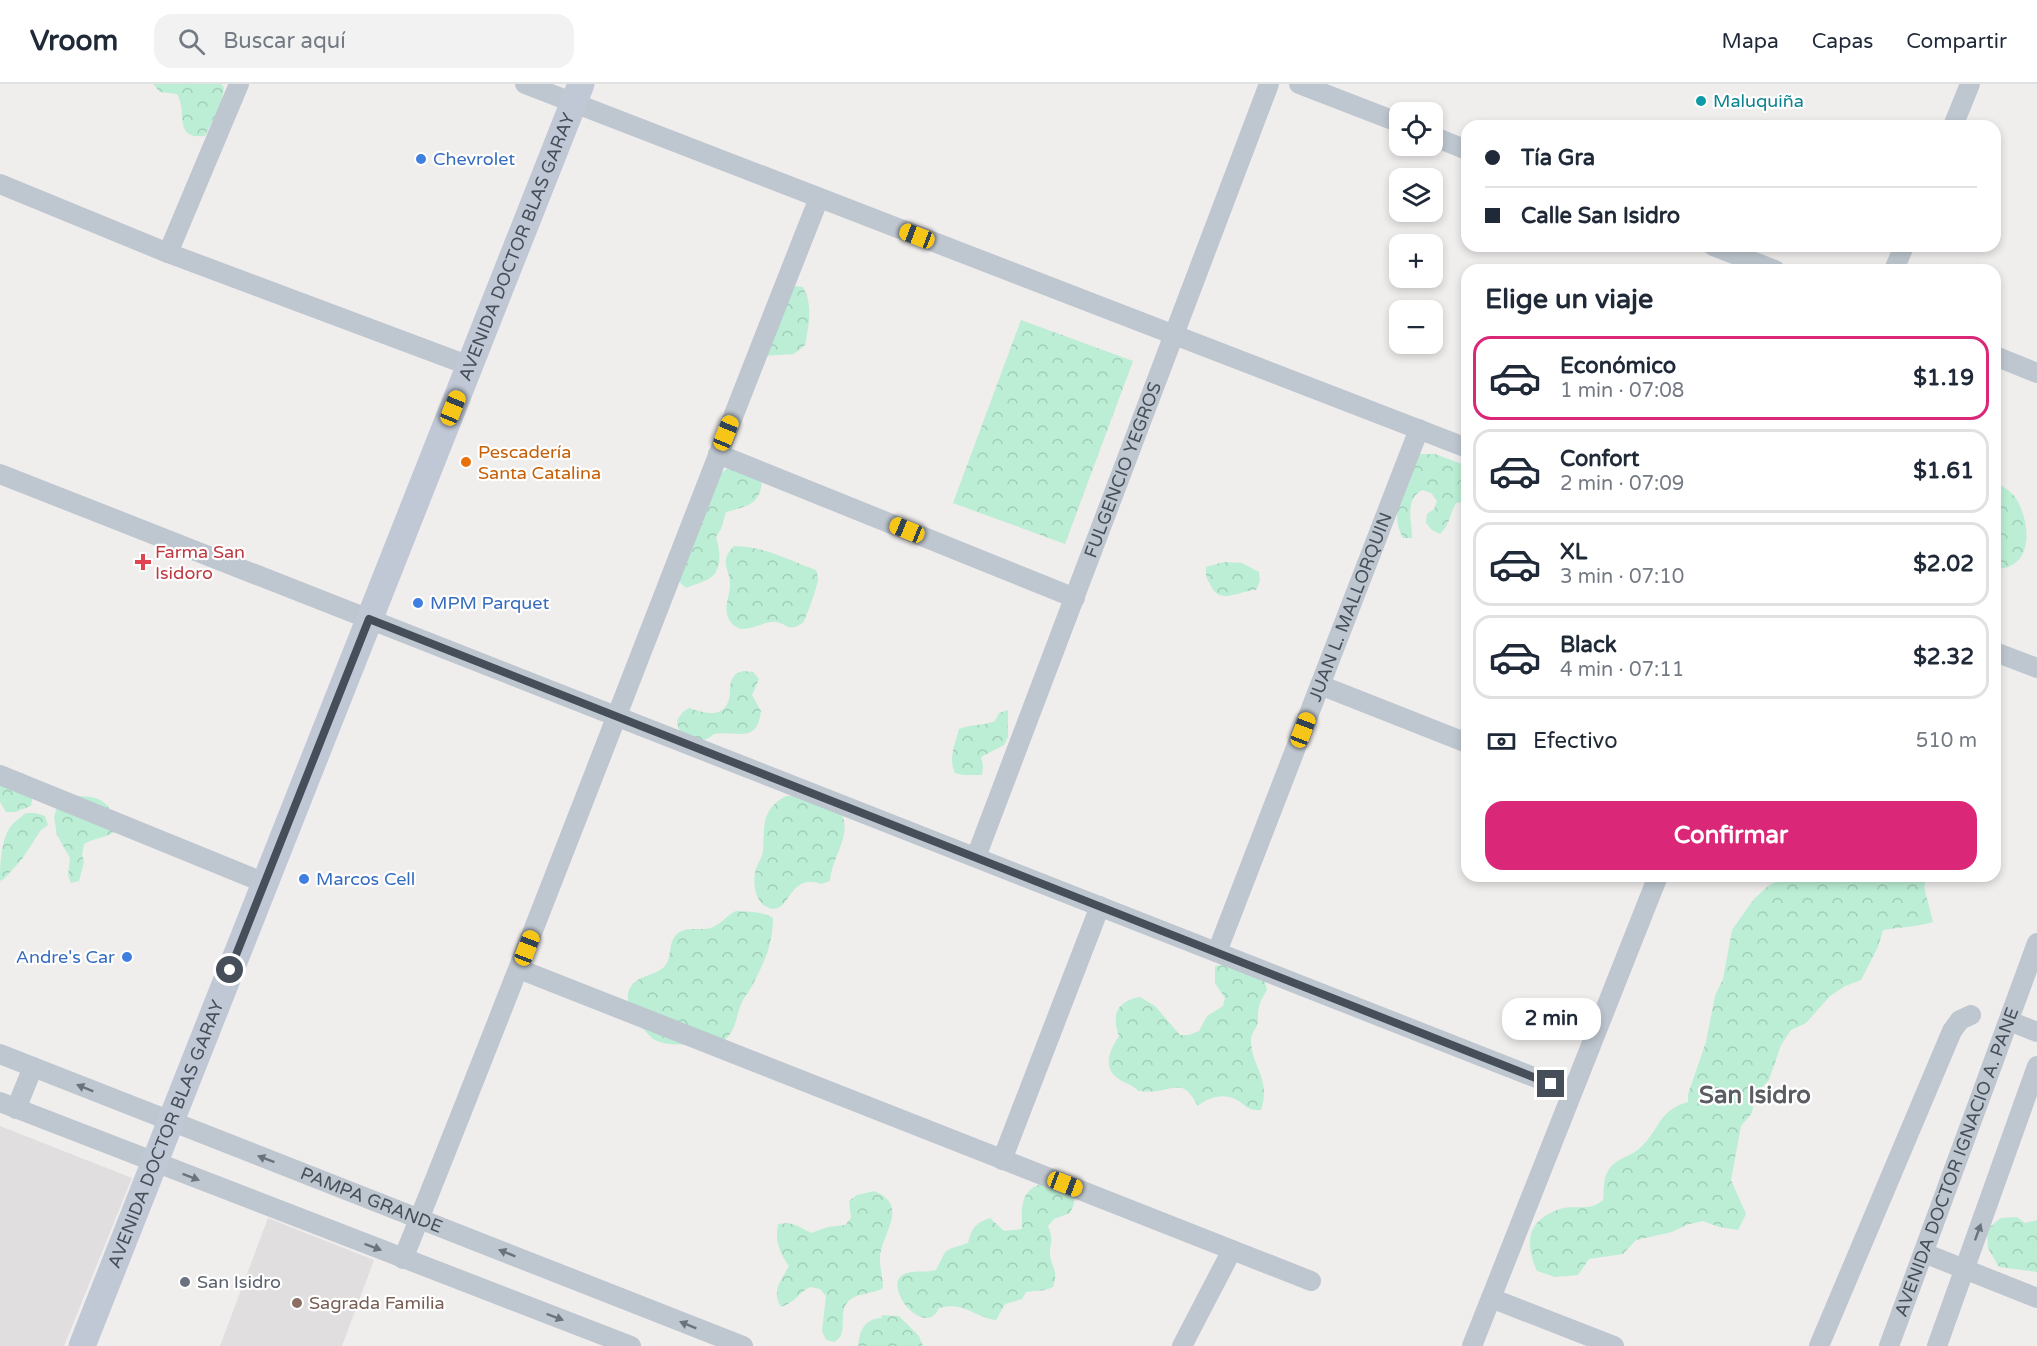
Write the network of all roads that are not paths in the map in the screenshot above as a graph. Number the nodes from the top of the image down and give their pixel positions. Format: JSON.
{"nodes":[{"id":1,"x":239,"y":84,"type":"edge"},
{"id":2,"x":525,"y":84,"type":"edge"},
{"id":3,"x":1269,"y":84,"type":"edge"},
{"id":4,"x":1299,"y":84,"type":"edge"},
{"id":5,"x":1970,"y":84,"type":"edge"},
{"id":6,"x":577,"y":94,"type":"edge"},
{"id":7,"x":1389,"y":119,"type":"edge"},
{"id":8,"x":1955,"y":120,"type":"edge"},
{"id":9,"x":1443,"y":140,"type":"edge"},
{"id":10,"x":1461,"y":148,"type":"edge"},
{"id":11,"x":0,"y":184,"type":"edge"},
{"id":12,"x":819,"y":198,"type":"junction"},
{"id":13,"x":1728,"y":252,"type":"edge"},
{"id":14,"x":168,"y":253,"type":"junction"},
{"id":15,"x":1759,"y":264,"type":"edge"},
{"id":16,"x":1174,"y":335,"type":"junction"},
{"id":17,"x":2001,"y":358,"type":"edge"},
{"id":18,"x":470,"y":366,"type":"junction"},
{"id":19,"x":2037,"y":373,"type":"edge"},
{"id":20,"x":1419,"y":429,"type":"junction"},
{"id":21,"x":1461,"y":446,"type":"edge"},
{"id":22,"x":718,"y":454,"type":"junction"},
{"id":23,"x":0,"y":474,"type":"edge"},
{"id":24,"x":1075,"y":598,"type":"junction"},
{"id":25,"x":369,"y":619,"type":"junction"},
{"id":26,"x":2001,"y":654,"type":"edge"},
{"id":27,"x":2037,"y":668,"type":"edge"},
{"id":28,"x":1320,"y":685,"type":"junction"},
{"id":29,"x":617,"y":716,"type":"junction"},
{"id":30,"x":1461,"y":741,"type":"edge"},
{"id":31,"x":0,"y":775,"type":"edge"},
{"id":32,"x":976,"y":857,"type":"junction"},
{"id":33,"x":1656,"y":882,"type":"edge"},
{"id":34,"x":265,"y":883,"type":"junction"},
{"id":35,"x":1100,"y":906,"type":"junction"},
{"id":36,"x":2037,"y":943,"type":"edge"},
{"id":37,"x":1217,"y":952,"type":"junction"},
{"id":38,"x":519,"y":969,"type":"junction"},
{"id":39,"x":1971,"y":1015,"type":"dead end"},
{"id":40,"x":2009,"y":1021,"type":"junction"},
{"id":41,"x":2037,"y":1032,"type":"edge"},
{"id":42,"x":0,"y":1054,"type":"edge"},
{"id":43,"x":2037,"y":1066,"type":"edge"},
{"id":44,"x":33,"y":1067,"type":"junction"},
{"id":45,"x":1572,"y":1092,"type":"junction"},
{"id":46,"x":8,"y":1106,"type":"edge"},
{"id":47,"x":170,"y":1122,"type":"junction"},
{"id":48,"x":1002,"y":1160,"type":"junction"},
{"id":49,"x":154,"y":1163,"type":"junction"},
{"id":50,"x":419,"y":1218,"type":"junction"},
{"id":51,"x":1232,"y":1250,"type":"junction"},
{"id":52,"x":1924,"y":1253,"type":"junction"},
{"id":53,"x":403,"y":1258,"type":"junction"},
{"id":54,"x":1965,"y":1268,"type":"junction"},
{"id":55,"x":1311,"y":1281,"type":"dead end"},
{"id":56,"x":1491,"y":1298,"type":"junction"},
{"id":57,"x":2037,"y":1298,"type":"edge"},
{"id":58,"x":82,"y":1346,"type":"edge"},
{"id":59,"x":631,"y":1346,"type":"edge"},
{"id":60,"x":743,"y":1346,"type":"edge"},
{"id":61,"x":1182,"y":1346,"type":"edge"},
{"id":62,"x":1472,"y":1346,"type":"edge"},
{"id":63,"x":1614,"y":1346,"type":"edge"},
{"id":64,"x":1819,"y":1346,"type":"edge"},
{"id":65,"x":1889,"y":1346,"type":"edge"},
{"id":66,"x":1937,"y":1346,"type":"edge"}],
"edges":[{"from":1,"to":14,"type":"street"},
{"from":2,"to":6,"type":"street"},
{"from":3,"to":16,"type":"street","name":"FULGENCIO YEGROS"},
{"from":4,"to":7,"type":"street"},
{"from":5,"to":8,"type":"street"},
{"from":6,"to":12,"type":"street"},
{"from":6,"to":18,"type":"street","name":"AVENIDA DOCTOR BLAS GARAY"},
{"from":9,"to":10,"type":"street"},
{"from":11,"to":14,"type":"street"},
{"from":12,"to":16,"type":"street"},
{"from":12,"to":22,"type":"street"},
{"from":13,"to":15,"type":"street"},
{"from":14,"to":18,"type":"street"},
{"from":16,"to":20,"type":"street"},
{"from":16,"to":24,"type":"street","name":"FULGENCIO YEGROS"},
{"from":17,"to":19,"type":"street"},
{"from":18,"to":25,"type":"street","name":"AVENIDA DOCTOR BLAS GARAY"},
{"from":20,"to":21,"type":"street"},
{"from":20,"to":28,"type":"street","name":"JUAN L. MALLORQUIN"},
{"from":22,"to":24,"type":"street"},
{"from":22,"to":29,"type":"street"},
{"from":23,"to":25,"type":"street"},
{"from":24,"to":32,"type":"street","name":"FULGENCIO YEGROS"},
{"from":25,"to":29,"type":"street"},
{"from":25,"to":34,"type":"street","name":"AVENIDA DOCTOR BLAS GARAY"},
{"from":26,"to":27,"type":"street"},
{"from":28,"to":30,"type":"street"},
{"from":28,"to":37,"type":"street","name":"JUAN L. MALLORQUIN"},
{"from":29,"to":32,"type":"street"},
{"from":29,"to":38,"type":"street"},
{"from":31,"to":34,"type":"street"},
{"from":32,"to":35,"type":"street"},
{"from":33,"to":45,"type":"street"},
{"from":34,"to":47,"type":"street","name":"AVENIDA DOCTOR BLAS GARAY"},
{"from":35,"to":37,"type":"street"},
{"from":35,"to":48,"type":"street"},
{"from":36,"to":40,"type":"street","name":"AVENIDA DOCTOR IGNACIO A. PANE"},
{"from":37,"to":45,"type":"street"},
{"from":38,"to":48,"type":"street"},
{"from":38,"to":50,"type":"street"},
{"from":39,"to":64,"type":"street"},
{"from":40,"to":41,"type":"street"},
{"from":40,"to":52,"type":"street","name":"AVENIDA DOCTOR IGNACIO A. PANE"},
{"from":42,"to":44,"type":"street","name":"PAMPA GRANDE"},
{"from":54,"to":43,"type":"street","one_way":true},
{"from":44,"to":46,"type":"street"},
{"from":47,"to":44,"type":"street","name":"PAMPA GRANDE","one_way":true},
{"from":45,"to":56,"type":"street"},
{"from":46,"to":49,"type":"street"},
{"from":47,"to":49,"type":"street","name":"AVENIDA DOCTOR BLAS GARAY"},
{"from":50,"to":47,"type":"street","name":"PAMPA GRANDE","one_way":true},
{"from":48,"to":51,"type":"street"},
{"from":49,"to":53,"type":"street","one_way":true},
{"from":49,"to":58,"type":"street","name":"AVENIDA DOCTOR BLAS GARAY"},
{"from":50,"to":53,"type":"street"},
{"from":60,"to":50,"type":"street","name":"PAMPA GRANDE","one_way":true},
{"from":51,"to":55,"type":"street"},
{"from":51,"to":61,"type":"street"},
{"from":52,"to":54,"type":"street"},
{"from":52,"to":65,"type":"street","name":"AVENIDA DOCTOR IGNACIO A. PANE"},
{"from":53,"to":59,"type":"street","one_way":true},
{"from":54,"to":57,"type":"street"},
{"from":54,"to":66,"type":"street"},
{"from":56,"to":62,"type":"street"},
{"from":56,"to":63,"type":"street"}]}
